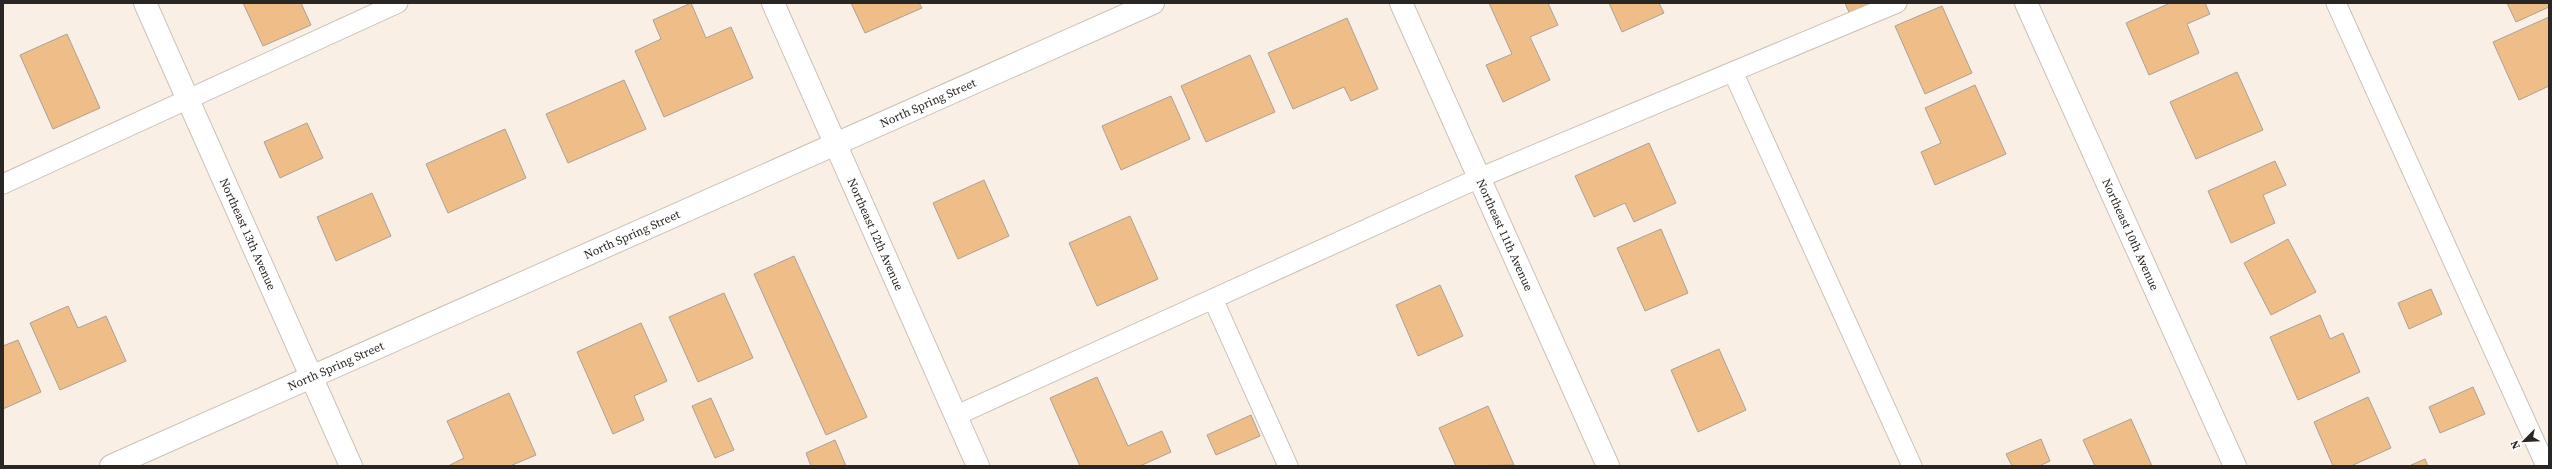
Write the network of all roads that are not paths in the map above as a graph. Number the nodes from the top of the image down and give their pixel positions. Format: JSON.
{"nodes":[{"id":1,"x":145,"y":3,"type":"edge"},
{"id":2,"x":398,"y":3,"type":"edge"},
{"id":3,"x":773,"y":3,"type":"edge"},
{"id":4,"x":1153,"y":3,"type":"edge"},
{"id":5,"x":1401,"y":3,"type":"edge"},
{"id":6,"x":1897,"y":3,"type":"edge"},
{"id":7,"x":2026,"y":3,"type":"edge"},
{"id":8,"x":2336,"y":3,"type":"edge"},
{"id":9,"x":1733,"y":72,"type":"junction"},
{"id":10,"x":188,"y":99,"type":"junction"},
{"id":11,"x":834,"y":144,"type":"junction"},
{"id":12,"x":1479,"y":178,"type":"junction"},
{"id":13,"x":3,"y":184,"type":"edge"},
{"id":14,"x":1213,"y":299,"type":"junction"},
{"id":15,"x":312,"y":377,"type":"junction"},
{"id":16,"x":955,"y":416,"type":"junction"},
{"id":17,"x":111,"y":466,"type":"edge"},
{"id":18,"x":351,"y":466,"type":"edge"},
{"id":19,"x":978,"y":466,"type":"edge"},
{"id":20,"x":1288,"y":466,"type":"edge"},
{"id":21,"x":1608,"y":466,"type":"edge"},
{"id":22,"x":1912,"y":466,"type":"edge"},
{"id":23,"x":2235,"y":466,"type":"edge"},
{"id":24,"x":2546,"y":466,"type":"edge"}],
"edges":[{"from":1,"to":10,"type":"street","name":"Northeast 13th Avenue"},
{"from":2,"to":10,"type":"lane"},
{"from":3,"to":11,"type":"street","name":"Northeast 12th Avenue"},
{"from":4,"to":11,"type":"street","name":"North Spring Street"},
{"from":5,"to":12,"type":"street","name":"Northeast 11th Avenue"},
{"from":6,"to":9,"type":"lane"},
{"from":7,"to":23,"type":"street","name":"Northeast 10th Avenue"},
{"from":8,"to":24,"type":"lane"},
{"from":9,"to":12,"type":"lane"},
{"from":9,"to":22,"type":"lane"},
{"from":10,"to":13,"type":"lane"},
{"from":10,"to":15,"type":"street","name":"Northeast 13th Avenue"},
{"from":11,"to":15,"type":"street","name":"North Spring Street"},
{"from":11,"to":16,"type":"street","name":"Northeast 12th Avenue"},
{"from":12,"to":14,"type":"lane"},
{"from":12,"to":21,"type":"street","name":"Northeast 11th Avenue"},
{"from":14,"to":16,"type":"lane"},
{"from":14,"to":20,"type":"lane"},
{"from":15,"to":17,"type":"street","name":"North Spring Street"},
{"from":15,"to":18,"type":"street","name":"Northeast 13th Avenue"},
{"from":16,"to":19,"type":"street","name":"Northeast 12th Avenue"}]}
